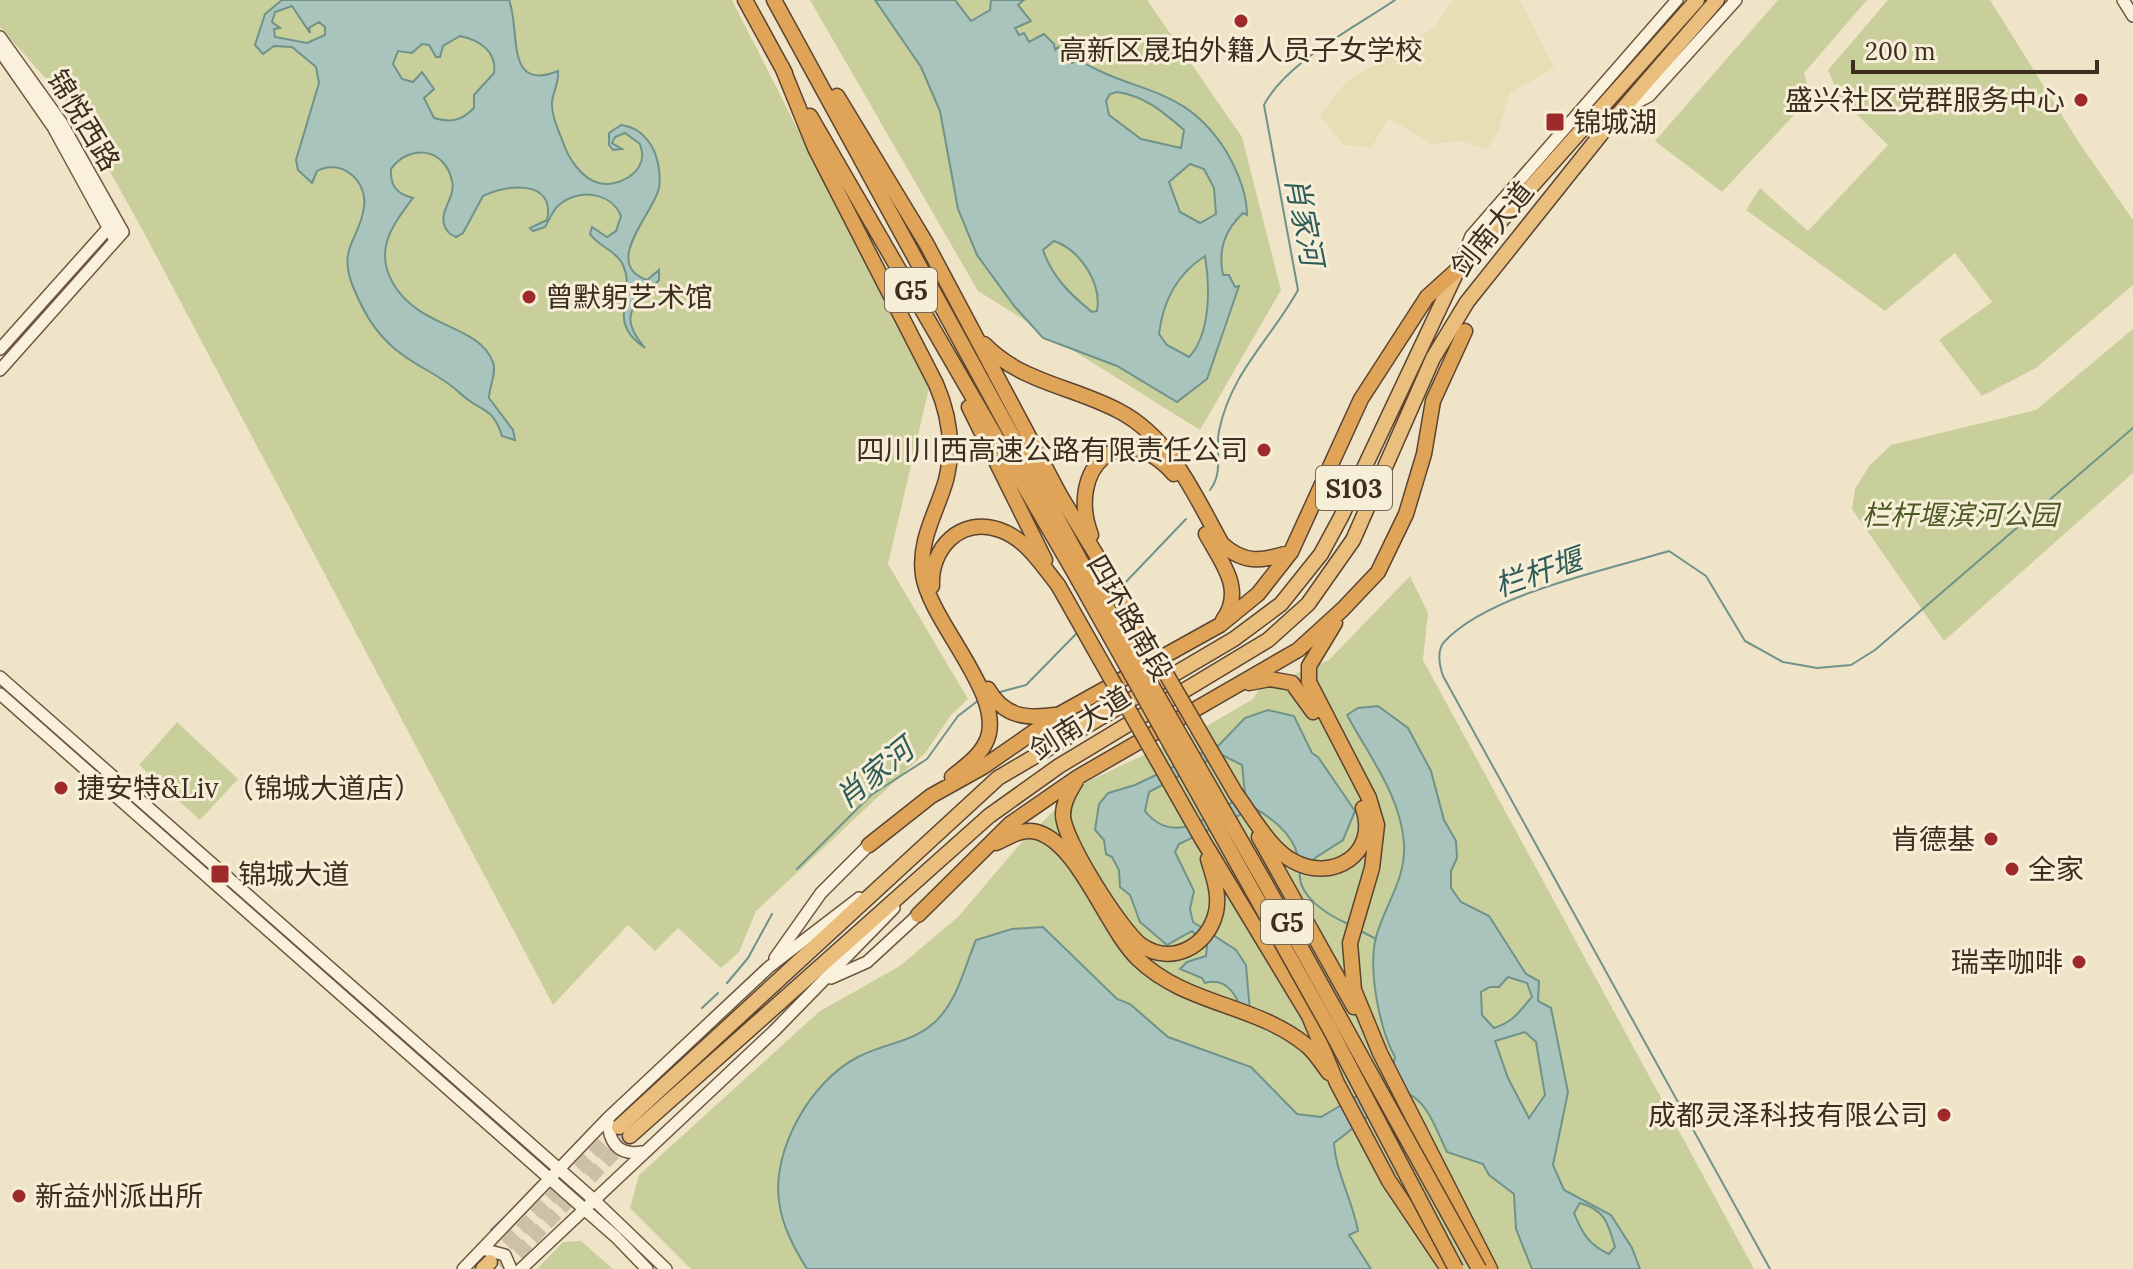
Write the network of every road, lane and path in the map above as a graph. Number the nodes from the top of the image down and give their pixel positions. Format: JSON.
{"nodes":[{"id":1,"x":745,"y":0,"type":"edge"},
{"id":2,"x":776,"y":0,"type":"edge"},
{"id":3,"x":1677,"y":0,"type":"edge"},
{"id":4,"x":1697,"y":0,"type":"edge"},
{"id":5,"x":1717,"y":0,"type":"edge"},
{"id":6,"x":1736,"y":0,"type":"edge"},
{"id":7,"x":2123,"y":0,"type":"edge"},
{"id":8,"x":2133,"y":16,"type":"edge"},
{"id":9,"x":0,"y":37,"type":"edge"},
{"id":10,"x":0,"y":51,"type":"edge"},
{"id":11,"x":782,"y":67,"type":"junction"},
{"id":12,"x":1626,"y":108,"type":"junction"},
{"id":13,"x":112,"y":225,"type":"junction"},
{"id":14,"x":1458,"y":269,"type":"junction"},
{"id":15,"x":923,"y":311,"type":"junction"},
{"id":16,"x":971,"y":331,"type":"junction"},
{"id":17,"x":1465,"y":331,"type":"dead end"},
{"id":18,"x":0,"y":349,"type":"edge"},
{"id":19,"x":0,"y":370,"type":"edge"},
{"id":20,"x":1291,"y":552,"type":"junction"},
{"id":21,"x":1105,"y":569,"type":"junction"},
{"id":22,"x":1084,"y":578,"type":"junction"},
{"id":23,"x":1058,"y":585,"type":"junction"},
{"id":24,"x":934,"y":599,"type":"junction"},
{"id":25,"x":1343,"y":609,"type":"junction"},
{"id":26,"x":1220,"y":625,"type":"junction"},
{"id":27,"x":0,"y":677,"type":"edge"},
{"id":28,"x":1236,"y":686,"type":"junction"},
{"id":29,"x":0,"y":694,"type":"edge"},
{"id":30,"x":990,"y":700,"type":"junction"},
{"id":31,"x":1058,"y":715,"type":"junction"},
{"id":32,"x":1078,"y":777,"type":"junction"},
{"id":33,"x":1236,"y":794,"type":"junction"},
{"id":34,"x":931,"y":796,"type":"junction"},
{"id":35,"x":1202,"y":839,"type":"junction"},
{"id":36,"x":869,"y":845,"type":"joint"},
{"id":37,"x":982,"y":850,"type":"junction"},
{"id":38,"x":900,"y":866,"type":"junction"},
{"id":39,"x":217,"y":878,"type":"junction"},
{"id":40,"x":913,"y":884,"type":"junction"},
{"id":41,"x":1107,"y":909,"type":"junction"},
{"id":42,"x":918,"y":915,"type":"joint"},
{"id":43,"x":769,"y":967,"type":"junction"},
{"id":44,"x":823,"y":981,"type":"junction"},
{"id":45,"x":1380,"y":1053,"type":"junction"},
{"id":46,"x":1337,"y":1083,"type":"junction"},
{"id":47,"x":619,"y":1127,"type":"junction"},
{"id":48,"x":644,"y":1151,"type":"junction"},
{"id":49,"x":554,"y":1174,"type":"junction"},
{"id":50,"x":593,"y":1199,"type":"junction"},
{"id":51,"x":583,"y":1208,"type":"junction"},
{"id":52,"x":485,"y":1260,"type":"edge"},
{"id":53,"x":463,"y":1269,"type":"edge"},
{"id":54,"x":511,"y":1269,"type":"edge"},
{"id":55,"x":521,"y":1269,"type":"edge"},
{"id":56,"x":647,"y":1269,"type":"edge"},
{"id":57,"x":666,"y":1269,"type":"edge"},
{"id":58,"x":1448,"y":1269,"type":"edge"},
{"id":59,"x":1456,"y":1269,"type":"edge"},
{"id":60,"x":1479,"y":1269,"type":"edge"},
{"id":61,"x":1490,"y":1269,"type":"edge"}],
"edges":[{"from":1,"to":11,"type":"highway","name":"四环路南段","number":"G5"},
{"from":2,"to":16,"type":"highway"},
{"from":2,"to":22,"type":"highway","name":"四环路南段","number":"G5"},
{"from":3,"to":14,"type":"main road"},
{"from":4,"to":14,"type":"highway","name":"剑南大道","number":"S103"},
{"from":5,"to":12,"type":"highway","name":"剑南大道","number":"S103"},
{"from":6,"to":12,"type":"main road"},
{"from":7,"to":8,"type":"main road"},
{"from":9,"to":13,"type":"main road","name":"锦悦西路"},
{"from":10,"to":13,"type":"main road","name":"锦悦西路"},
{"from":11,"to":15,"type":"highway","name":"四环路南段","number":"G5"},
{"from":11,"to":24,"type":"highway"},
{"from":12,"to":40,"type":"highway","name":"剑南大道","number":"S103"},
{"from":13,"to":18,"type":"main road"},
{"from":13,"to":19,"type":"main road","name":"锦悦西路"},
{"from":14,"to":20,"type":"highway"},
{"from":14,"to":38,"type":"highway","name":"剑南大道","number":"S103"},
{"from":15,"to":22,"type":"highway","name":"四环路南段","number":"G5"},
{"from":15,"to":23,"type":"highway"},
{"from":16,"to":20,"type":"highway"},
{"from":16,"to":21,"type":"highway"},
{"from":17,"to":25,"type":"highway"},
{"from":20,"to":26,"type":"highway"},
{"from":21,"to":26,"type":"highway"},
{"from":21,"to":33,"type":"highway","bridge":true},
{"from":22,"to":59,"type":"highway","name":"四环路南段","number":"G5","bridge":true},
{"from":22,"to":60,"type":"highway","name":"四环路南段","number":"G5","bridge":true},
{"from":23,"to":24,"type":"highway"},
{"from":23,"to":35,"type":"highway","bridge":true},
{"from":24,"to":30,"type":"highway"},
{"from":25,"to":28,"type":"highway"},
{"from":25,"to":45,"type":"highway"},
{"from":26,"to":31,"type":"highway"},
{"from":27,"to":39,"type":"main road"},
{"from":28,"to":32,"type":"highway"},
{"from":28,"to":33,"type":"highway"},
{"from":29,"to":39,"type":"main road"},
{"from":30,"to":31,"type":"highway"},
{"from":30,"to":34,"type":"highway"},
{"from":31,"to":34,"type":"highway"},
{"from":32,"to":37,"type":"highway"},
{"from":32,"to":41,"type":"highway"},
{"from":33,"to":45,"type":"highway"},
{"from":34,"to":36,"type":"highway"},
{"from":35,"to":41,"type":"highway"},
{"from":35,"to":46,"type":"highway"},
{"from":36,"to":43,"type":"main road"},
{"from":37,"to":41,"type":"highway"},
{"from":37,"to":42,"type":"highway"},
{"from":38,"to":43,"type":"main road"},
{"from":38,"to":47,"type":"highway","name":"剑南大道"},
{"from":39,"to":49,"type":"main road"},
{"from":40,"to":44,"type":"main road"},
{"from":40,"to":47,"type":"highway","name":"剑南大道"},
{"from":41,"to":46,"type":"highway"},
{"from":42,"to":44,"type":"main road"},
{"from":43,"to":47,"type":"main road"},
{"from":44,"to":48,"type":"main road"},
{"from":45,"to":61,"type":"highway"},
{"from":46,"to":58,"type":"highway"},
{"from":47,"to":48,"type":"main road"},
{"from":47,"to":49,"type":"main road"},
{"from":48,"to":50,"type":"main road"},
{"from":49,"to":50,"type":"main road"},
{"from":49,"to":51,"type":"main road"},
{"from":49,"to":52,"type":"main road"},
{"from":50,"to":51,"type":"main road"},
{"from":50,"to":57,"type":"main road"},
{"from":51,"to":55,"type":"main road"},
{"from":51,"to":56,"type":"main road"},
{"from":52,"to":53,"type":"main road"},
{"from":52,"to":54,"type":"main road"}]}
